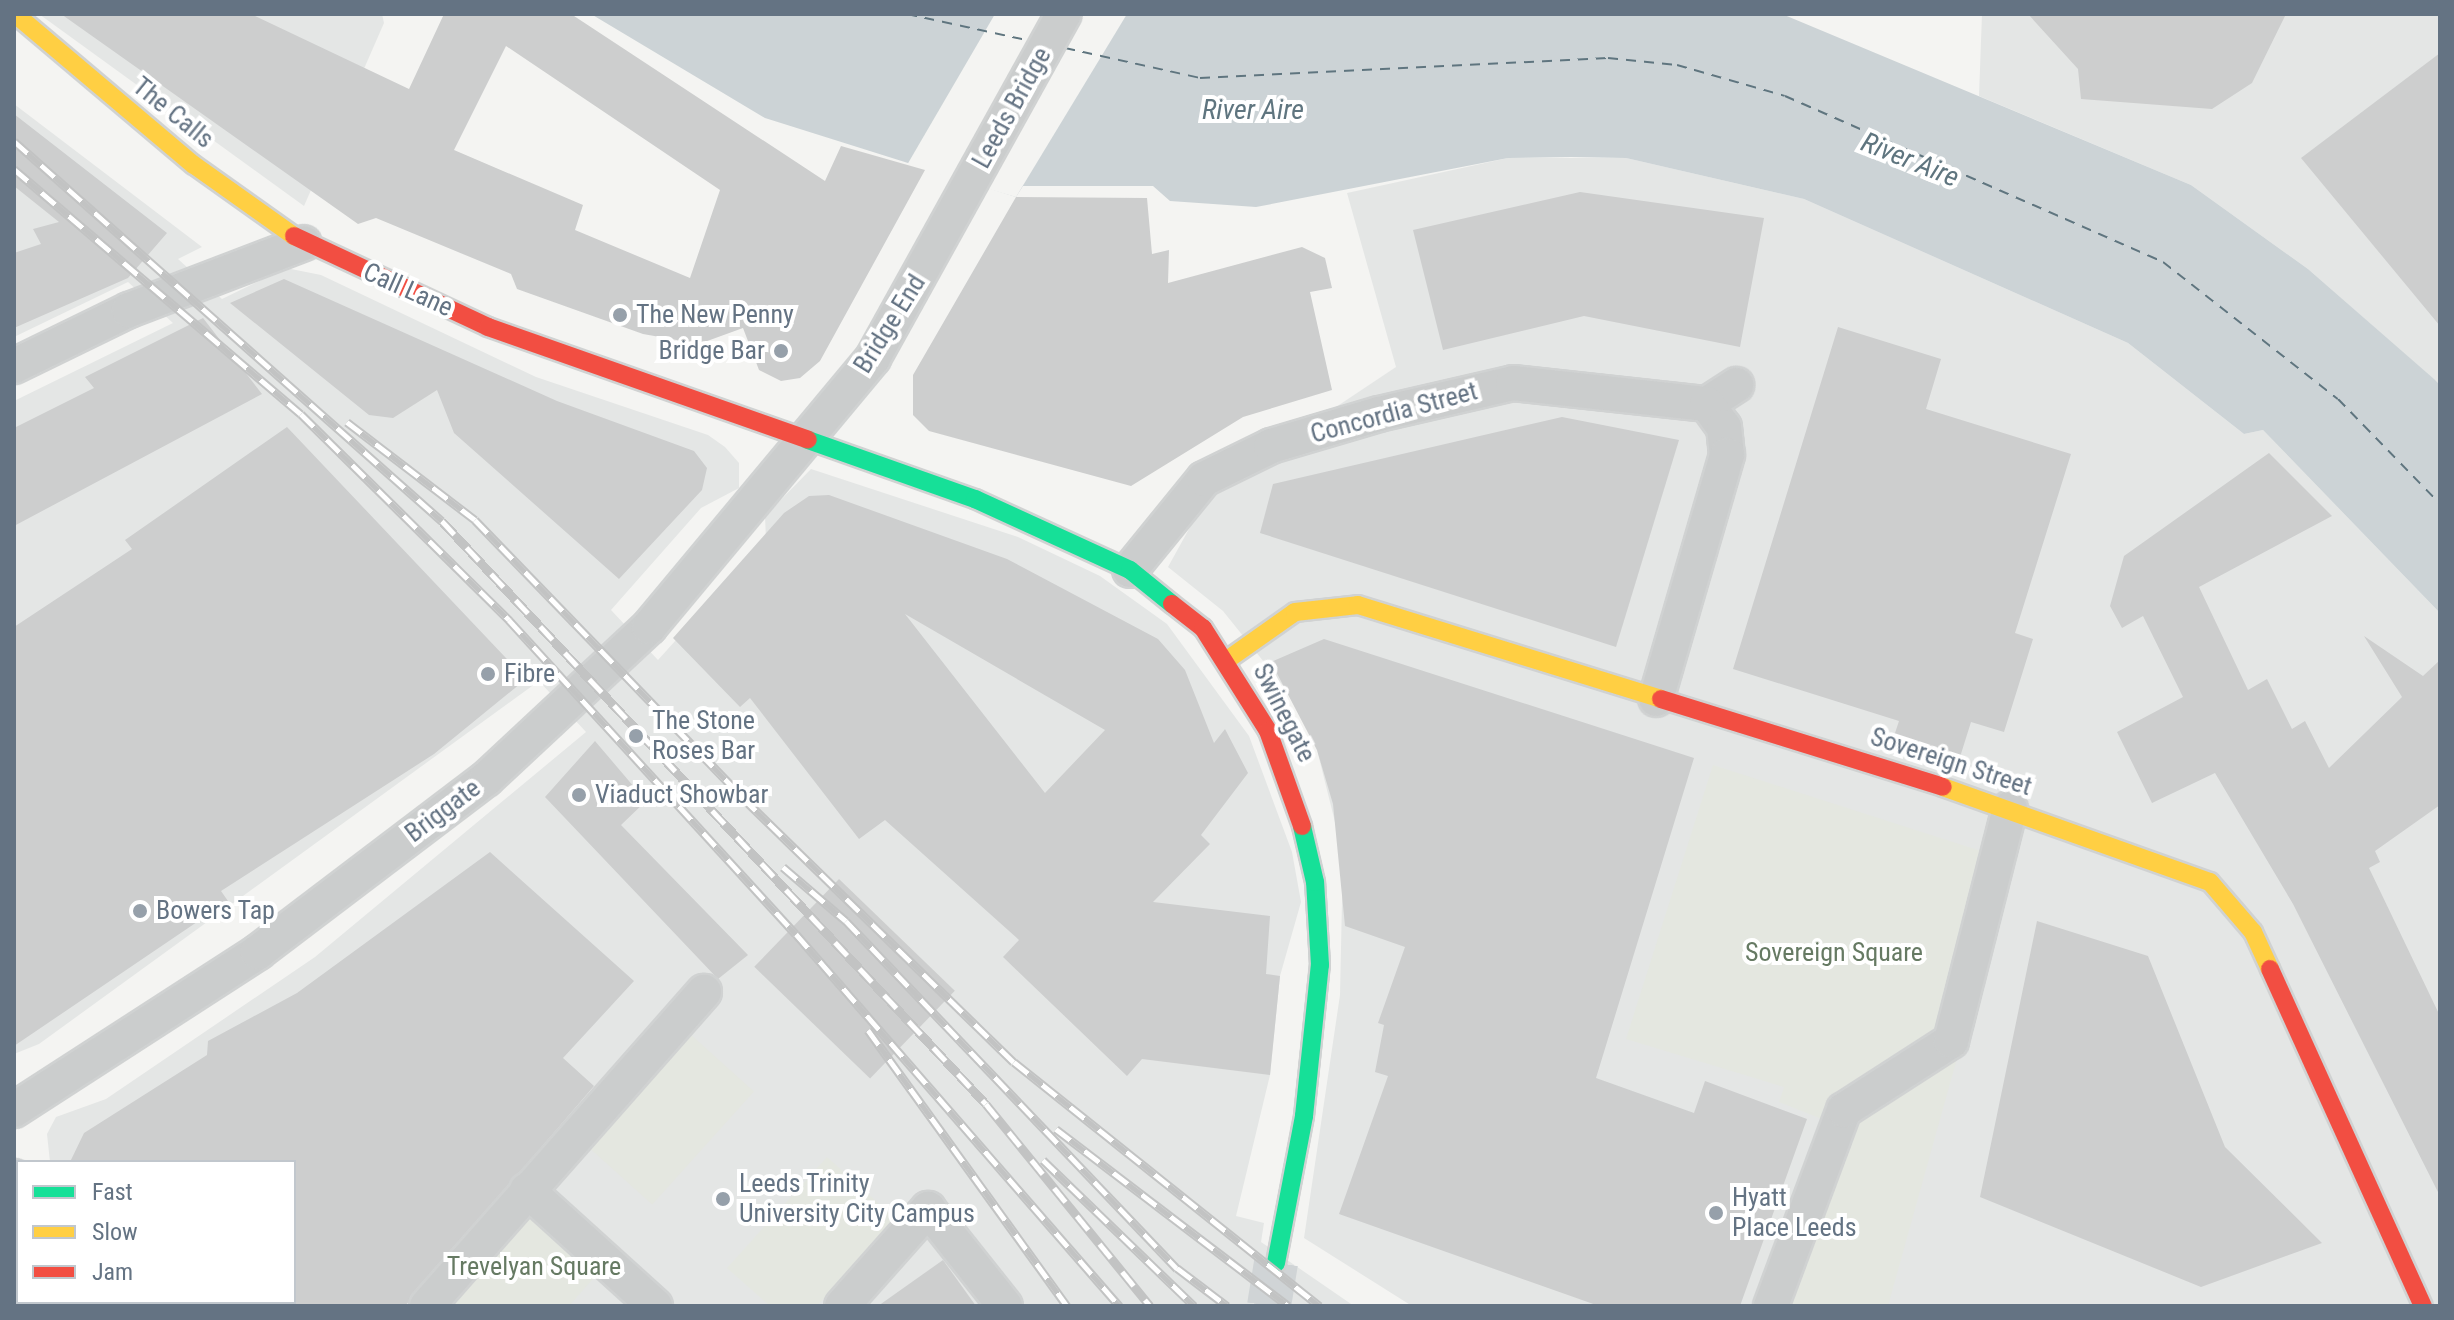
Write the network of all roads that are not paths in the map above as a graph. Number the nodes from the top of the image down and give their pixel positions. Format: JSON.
{"nodes":[{"id":1,"x":15,"y":14,"type":"edge"},
{"id":2,"x":1064,"y":14,"type":"edge"},
{"id":3,"x":959,"y":202,"type":"joint"},
{"id":4,"x":304,"y":243,"type":"junction"},
{"id":5,"x":14,"y":366,"type":"edge"},
{"id":6,"x":1736,"y":385,"type":"dead end"},
{"id":7,"x":1707,"y":404,"type":"junction"},
{"id":8,"x":810,"y":440,"type":"junction"},
{"id":9,"x":1130,"y":570,"type":"junction"},
{"id":10,"x":1227,"y":660,"type":"junction"},
{"id":11,"x":1656,"y":699,"type":"junction"},
{"id":12,"x":2010,"y":808,"type":"junction"},
{"id":13,"x":704,"y":992,"type":"dead end"},
{"id":14,"x":14,"y":1110,"type":"edge"},
{"id":15,"x":527,"y":1190,"type":"junction"},
{"id":16,"x":1276,"y":1263,"type":"tunnel mouth"},
{"id":17,"x":644,"y":1291,"type":"edge"},
{"id":18,"x":998,"y":1296,"type":"edge"},
{"id":19,"x":427,"y":1306,"type":"edge"},
{"id":20,"x":842,"y":1306,"type":"edge"},
{"id":21,"x":1771,"y":1306,"type":"edge"},
{"id":22,"x":2423,"y":1306,"type":"edge"}],
"edges":[{"from":1,"to":4,"type":"street","name":"The Calls"},
{"from":2,"to":3,"type":"street","name":"Leeds Bridge"},
{"from":3,"to":8,"type":"street","name":"Bridge End"},
{"from":4,"to":5,"type":"street"},
{"from":4,"to":8,"type":"street","name":"Call Lane"},
{"from":6,"to":7,"type":"street"},
{"from":7,"to":9,"type":"street","name":"Concordia Street"},
{"from":7,"to":11,"type":"street"},
{"from":8,"to":9,"type":"street","name":"Swinegate"},
{"from":8,"to":14,"type":"street","name":"Briggate"},
{"from":9,"to":10,"type":"street","name":"Swinegate"},
{"from":10,"to":11,"type":"street","name":"Sovereign Street"},
{"from":10,"to":16,"type":"street","name":"Swinegate"},
{"from":11,"to":12,"type":"street","name":"Sovereign Street"},
{"from":12,"to":21,"type":"street"},
{"from":12,"to":22,"type":"street","name":"Sovereign Street"},
{"from":13,"to":15,"type":"street"},
{"from":15,"to":17,"type":"street"},
{"from":15,"to":19,"type":"street"},
{"from":18,"to":20,"type":"street"}]}
